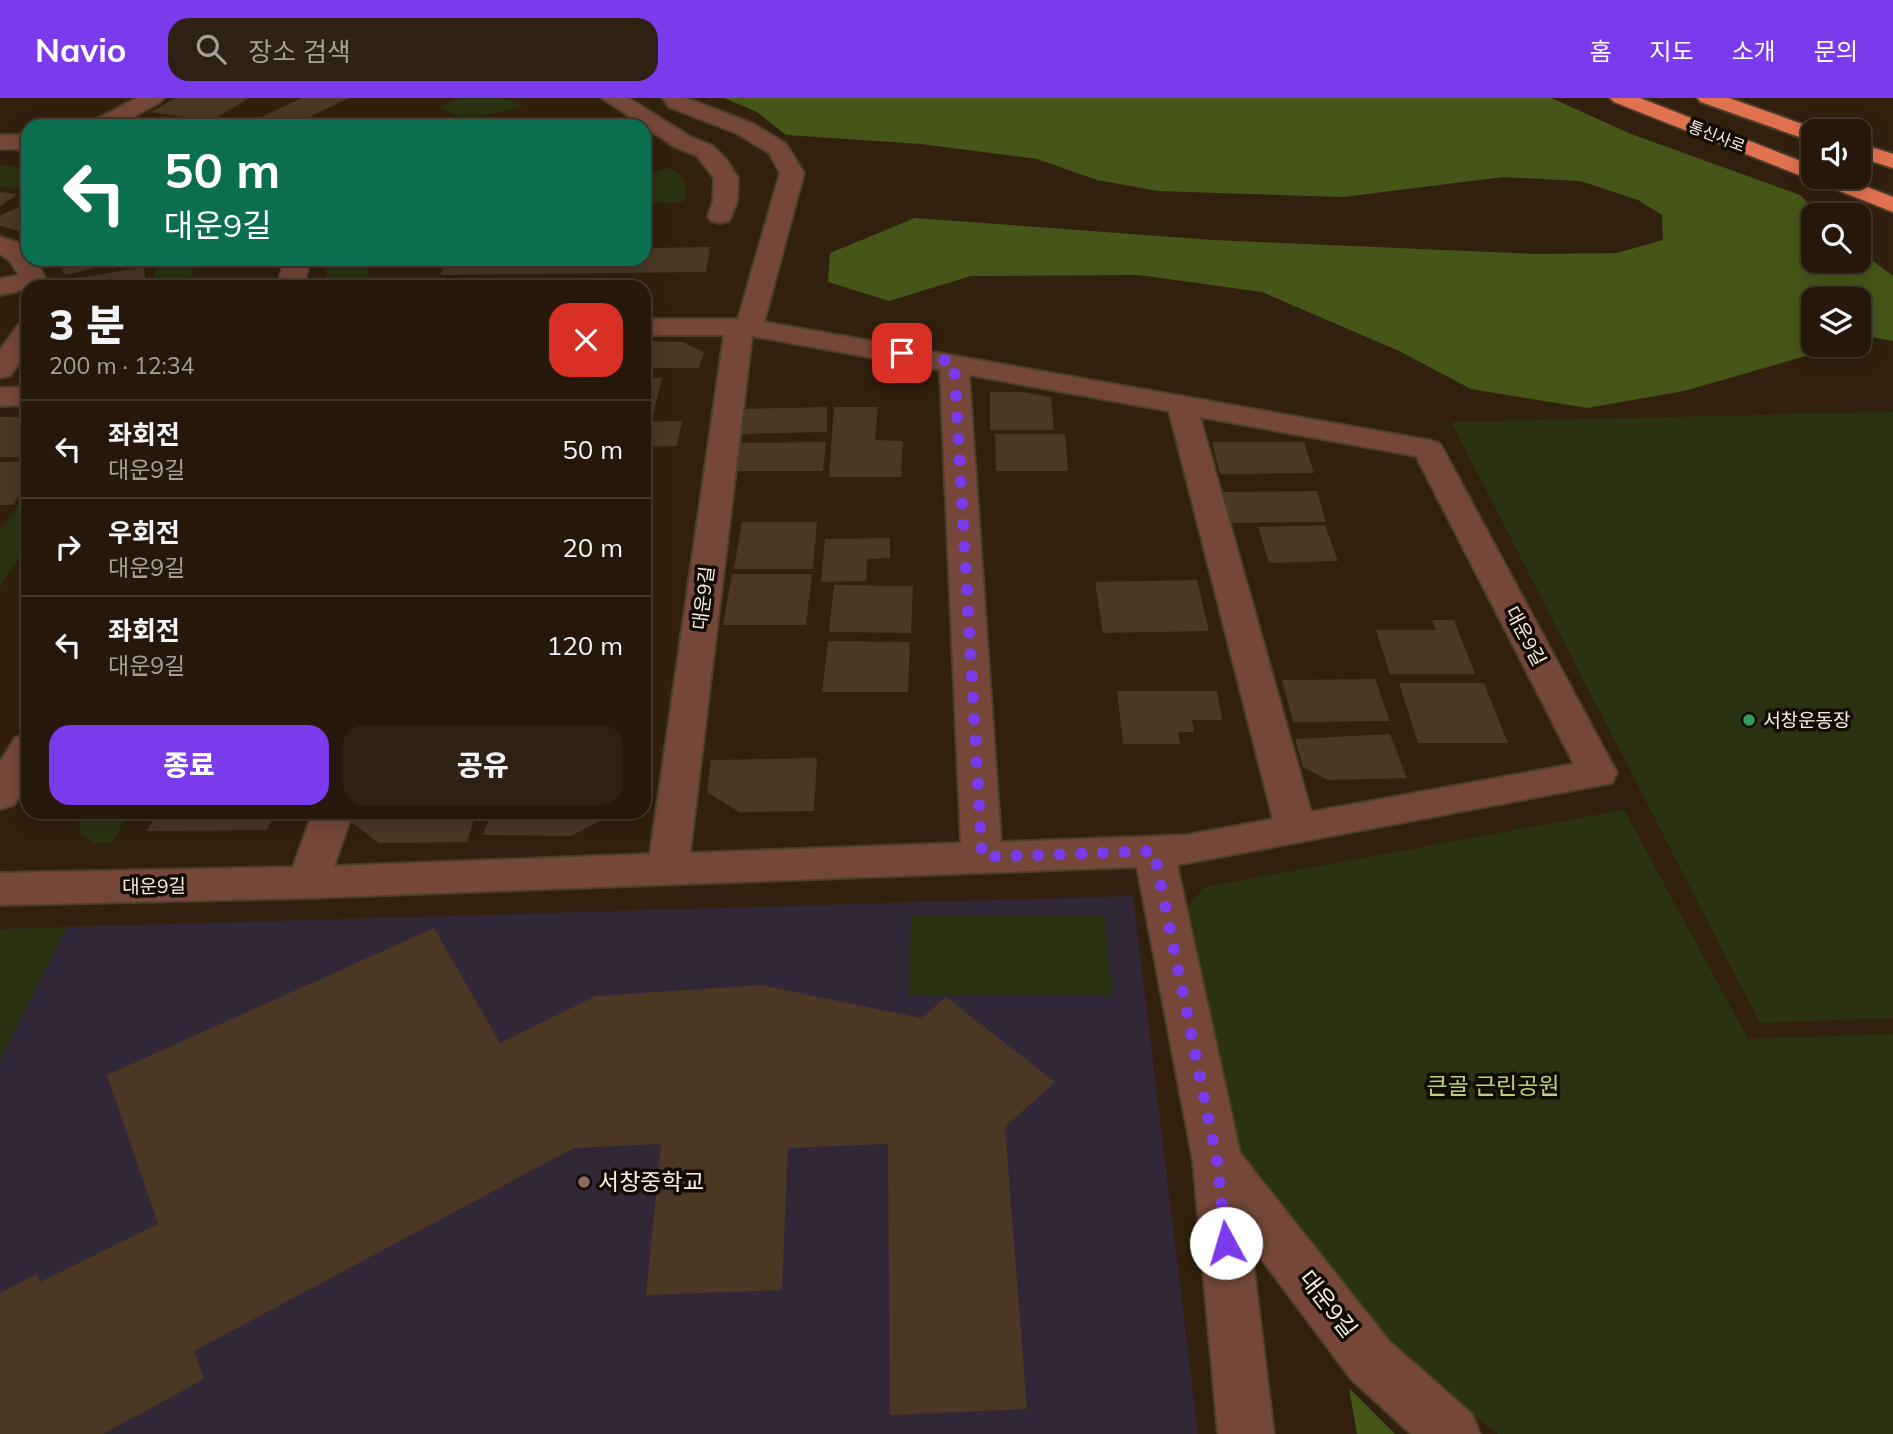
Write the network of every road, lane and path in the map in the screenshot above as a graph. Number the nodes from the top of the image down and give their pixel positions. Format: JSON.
{"nodes":[{"id":1,"x":153,"y":98,"type":"edge"},
{"id":2,"x":613,"y":98,"type":"edge"},
{"id":3,"x":674,"y":98,"type":"edge"},
{"id":4,"x":1620,"y":98,"type":"edge"},
{"id":5,"x":1708,"y":98,"type":"edge"},
{"id":6,"x":114,"y":119,"type":"edge"},
{"id":7,"x":646,"y":119,"type":"edge"},
{"id":8,"x":651,"y":122,"type":"edge"},
{"id":9,"x":1801,"y":130,"type":"edge"},
{"id":10,"x":0,"y":142,"type":"edge"},
{"id":11,"x":21,"y":142,"type":"edge"},
{"id":12,"x":1871,"y":153,"type":"edge"},
{"id":13,"x":1893,"y":161,"type":"edge"},
{"id":14,"x":1801,"y":169,"type":"edge"},
{"id":15,"x":1852,"y":189,"type":"edge"},
{"id":16,"x":1893,"y":205,"type":"edge"},
{"id":17,"x":720,"y":216,"type":"dead end"},
{"id":18,"x":0,"y":244,"type":"edge"},
{"id":19,"x":21,"y":259,"type":"edge"},
{"id":20,"x":21,"y":285,"type":"edge"},
{"id":21,"x":0,"y":287,"type":"edge"},
{"id":22,"x":651,"y":327,"type":"edge"},
{"id":23,"x":744,"y":327,"type":"junction"},
{"id":24,"x":21,"y":343,"type":"edge"},
{"id":25,"x":954,"y":362,"type":"junction"},
{"id":26,"x":0,"y":370,"type":"edge"},
{"id":27,"x":21,"y":396,"type":"edge"},
{"id":28,"x":0,"y":397,"type":"edge"},
{"id":29,"x":1182,"y":404,"type":"junction"},
{"id":30,"x":21,"y":759,"type":"edge"},
{"id":31,"x":0,"y":795,"type":"edge"},
{"id":32,"x":330,"y":819,"type":"edge"},
{"id":33,"x":1296,"y":830,"type":"junction"},
{"id":34,"x":1154,"y":851,"type":"junction"},
{"id":35,"x":982,"y":857,"type":"junction"},
{"id":36,"x":668,"y":869,"type":"junction"},
{"id":37,"x":308,"y":882,"type":"junction"},
{"id":38,"x":0,"y":889,"type":"edge"},
{"id":39,"x":1217,"y":1161,"type":"junction"},
{"id":40,"x":1246,"y":1434,"type":"edge"},
{"id":41,"x":1452,"y":1434,"type":"edge"}],
"edges":[{"from":1,"to":6,"type":"street"},
{"from":2,"to":7,"type":"street"},
{"from":3,"to":23,"type":"street"},
{"from":4,"to":14,"type":"highway","name":"통신사로"},
{"from":5,"to":9,"type":"highway","name":"통신사로"},
{"from":8,"to":17,"type":"street"},
{"from":10,"to":11,"type":"street"},
{"from":12,"to":13,"type":"highway"},
{"from":15,"to":16,"type":"highway"},
{"from":18,"to":19,"type":"street"},
{"from":20,"to":21,"type":"street"},
{"from":22,"to":23,"type":"street","name":"대운9길"},
{"from":23,"to":25,"type":"street","name":"대운9길"},
{"from":23,"to":36,"type":"street","name":"대운9길"},
{"from":24,"to":26,"type":"street"},
{"from":25,"to":29,"type":"street","name":"대운9길"},
{"from":25,"to":35,"type":"street"},
{"from":27,"to":28,"type":"street"},
{"from":29,"to":33,"type":"street"},
{"from":29,"to":33,"type":"street","name":"대운9길"},
{"from":30,"to":31,"type":"street"},
{"from":32,"to":37,"type":"street"},
{"from":33,"to":34,"type":"street","name":"대운9길"},
{"from":34,"to":35,"type":"street","name":"대운9길"},
{"from":34,"to":39,"type":"street","name":"대운9길"},
{"from":35,"to":36,"type":"street","name":"대운9길"},
{"from":36,"to":37,"type":"street","name":"대운9길"},
{"from":37,"to":38,"type":"street","name":"대운9길"},
{"from":39,"to":40,"type":"street","name":"대운9길"},
{"from":39,"to":41,"type":"street","name":"대운9길"}]}
